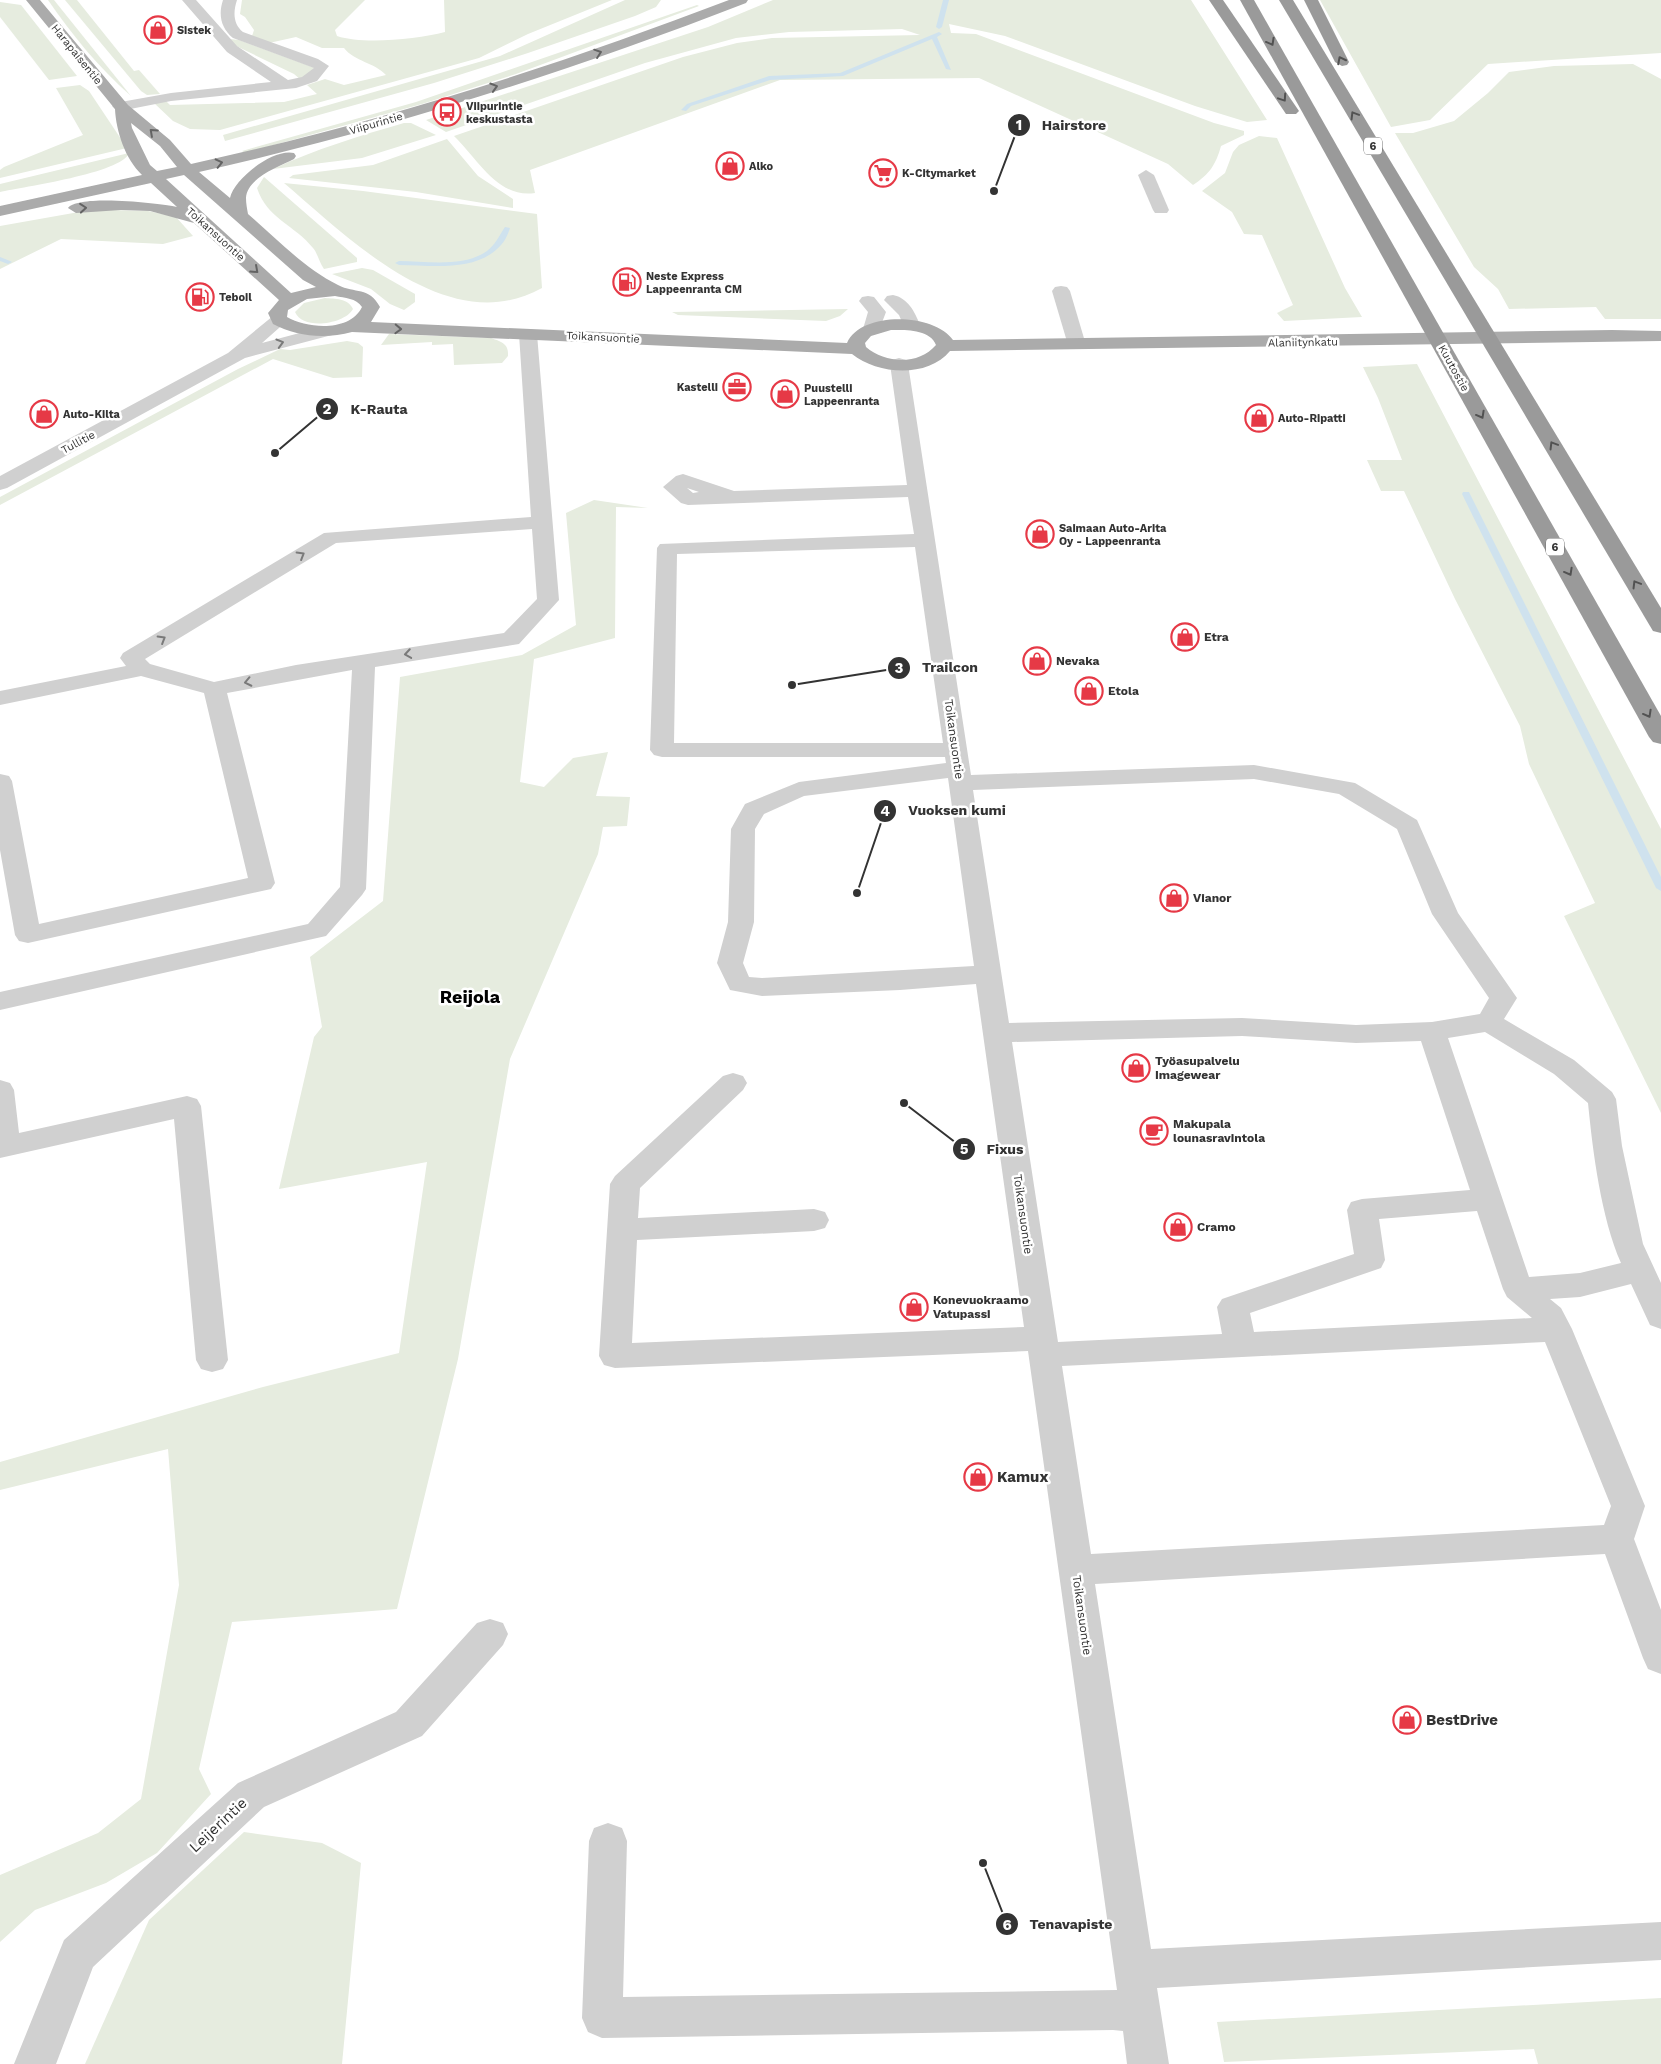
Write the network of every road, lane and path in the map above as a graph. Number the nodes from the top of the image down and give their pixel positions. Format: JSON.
{"nodes":[{"id":1,"x":33,"y":0,"type":"edge"},
{"id":2,"x":189,"y":0,"type":"edge"},
{"id":3,"x":230,"y":0,"type":"edge"},
{"id":4,"x":1216,"y":0,"type":"edge"},
{"id":5,"x":1247,"y":0,"type":"edge"},
{"id":6,"x":1286,"y":0,"type":"edge"},
{"id":7,"x":1311,"y":0,"type":"edge"},
{"id":8,"x":737,"y":1,"type":"edge"},
{"id":9,"x":285,"y":85,"type":"junction"},
{"id":10,"x":121,"y":107,"type":"junction"},
{"id":11,"x":345,"y":116,"type":"dead end"},
{"id":12,"x":364,"y":127,"type":"junction"},
{"id":13,"x":183,"y":164,"type":"junction"},
{"id":14,"x":149,"y":172,"type":"junction"},
{"id":15,"x":1146,"y":175,"type":"dead end"},
{"id":16,"x":0,"y":197,"type":"edge"},
{"id":17,"x":1160,"y":210,"type":"dead end"},
{"id":18,"x":0,"y":211,"type":"edge"},
{"id":19,"x":240,"y":216,"type":"junction"},
{"id":20,"x":0,"y":218,"type":"edge"},
{"id":21,"x":204,"y":223,"type":"junction"},
{"id":22,"x":1449,"y":276,"type":"junction"},
{"id":23,"x":1403,"y":277,"type":"junction"},
{"id":24,"x":335,"y":291,"type":"junction"},
{"id":25,"x":1061,"y":291,"type":"dead end"},
{"id":26,"x":289,"y":300,"type":"junction"},
{"id":27,"x":893,"y":300,"type":"dead end"},
{"id":28,"x":868,"y":301,"type":"dead end"},
{"id":29,"x":371,"y":307,"type":"junction"},
{"id":30,"x":279,"y":320,"type":"junction"},
{"id":31,"x":911,"y":325,"type":"junction"},
{"id":32,"x":349,"y":326,"type":"junction"},
{"id":33,"x":326,"y":331,"type":"junction"},
{"id":34,"x":528,"y":334,"type":"junction"},
{"id":35,"x":1661,"y":336,"type":"edge"},
{"id":36,"x":863,"y":338,"type":"junction"},
{"id":37,"x":1076,"y":345,"type":"junction"},
{"id":38,"x":945,"y":346,"type":"junction"},
{"id":39,"x":235,"y":357,"type":"junction"},
{"id":40,"x":899,"y":364,"type":"junction"},
{"id":41,"x":0,"y":484,"type":"edge"},
{"id":42,"x":917,"y":491,"type":"junction"},
{"id":43,"x":731,"y":497,"type":"dead end"},
{"id":44,"x":542,"y":522,"type":"junction"},
{"id":45,"x":925,"y":540,"type":"junction"},
{"id":46,"x":1661,"y":626,"type":"edge"},
{"id":47,"x":364,"y":661,"type":"junction"},
{"id":48,"x":142,"y":669,"type":"junction"},
{"id":49,"x":214,"y":689,"type":"junction"},
{"id":50,"x":0,"y":698,"type":"edge"},
{"id":51,"x":1661,"y":737,"type":"edge"},
{"id":52,"x":958,"y":767,"type":"junction"},
{"id":53,"x":0,"y":781,"type":"edge"},
{"id":54,"x":988,"y":974,"type":"junction"},
{"id":55,"x":0,"y":1001,"type":"edge"},
{"id":56,"x":1489,"y":1022,"type":"junction"},
{"id":57,"x":1432,"y":1031,"type":"junction"},
{"id":58,"x":997,"y":1034,"type":"junction"},
{"id":59,"x":733,"y":1083,"type":"dead end"},
{"id":60,"x":0,"y":1090,"type":"edge"},
{"id":61,"x":3,"y":1148,"type":"edge"},
{"id":62,"x":1488,"y":1199,"type":"junction"},
{"id":63,"x":814,"y":1220,"type":"dead end"},
{"id":64,"x":623,"y":1230,"type":"junction"},
{"id":65,"x":1640,"y":1270,"type":"junction"},
{"id":66,"x":1518,"y":1289,"type":"junction"},
{"id":67,"x":1661,"y":1317,"type":"edge"},
{"id":68,"x":1556,"y":1329,"type":"junction"},
{"id":69,"x":1240,"y":1344,"type":"junction"},
{"id":70,"x":1043,"y":1346,"type":"junction"},
{"id":71,"x":212,"y":1360,"type":"dead end"},
{"id":72,"x":1617,"y":1539,"type":"junction"},
{"id":73,"x":1075,"y":1570,"type":"junction"},
{"id":74,"x":490,"y":1634,"type":"dead end"},
{"id":75,"x":1661,"y":1658,"type":"edge"},
{"id":76,"x":608,"y":1841,"type":"dead end"},
{"id":77,"x":1661,"y":1941,"type":"edge"},
{"id":78,"x":1134,"y":1970,"type":"junction"},
{"id":79,"x":1140,"y":2013,"type":"junction"},
{"id":80,"x":35,"y":2064,"type":"edge"},
{"id":81,"x":1148,"y":2064,"type":"edge"}],
"edges":[{"from":1,"to":10,"type":"main road","name":"Harapaisentie"},
{"from":2,"to":9,"type":"street"},
{"from":3,"to":9,"type":"street"},
{"from":4,"to":23,"type":"highway","one_way":true},
{"from":5,"to":23,"type":"highway","name":"Kuutostie","number":"6","one_way":true},
{"from":22,"to":6,"type":"highway","number":"6","one_way":true},
{"from":22,"to":7,"type":"highway","one_way":true},
{"from":12,"to":8,"type":"main road","name":"Viipurintie","one_way":true},
{"from":9,"to":10,"type":"street"},
{"from":13,"to":10,"type":"main road","name":"Harapaisentie","one_way":true},
{"from":10,"to":14,"type":"main road"},
{"from":11,"to":13,"type":"main road","name":"Viipurintie"},
{"from":13,"to":12,"type":"main road","name":"Viipurintie","one_way":true},
{"from":12,"to":19,"type":"main road"},
{"from":13,"to":14,"type":"main road","name":"Viipurintie"},
{"from":13,"to":19,"type":"main road"},
{"from":14,"to":16,"type":"main road","name":"Viipurintie"},
{"from":14,"to":18,"type":"main road","name":"Viipurintie"},
{"from":14,"to":21,"type":"main road","name":"Toikansuontie"},
{"from":15,"to":17,"type":"street"},
{"from":19,"to":24,"type":"main road"},
{"from":20,"to":21,"type":"main road","one_way":true},
{"from":21,"to":26,"type":"main road","name":"Toikansuontie","one_way":true},
{"from":46,"to":22,"type":"highway","number":"6","one_way":true},
{"from":23,"to":51,"type":"highway","name":"Kuutostie","number":"6","one_way":true},
{"from":24,"to":26,"type":"main road"},
{"from":24,"to":29,"type":"main road"},
{"from":25,"to":37,"type":"street"},
{"from":26,"to":30,"type":"main road"},
{"from":27,"to":31,"type":"street"},
{"from":28,"to":36,"type":"street"},
{"from":29,"to":32,"type":"main road"},
{"from":29,"to":36,"type":"main road","name":"Toikansuontie"},
{"from":30,"to":33,"type":"main road"},
{"from":30,"to":39,"type":"street","name":"Tullitie"},
{"from":31,"to":36,"type":"main road"},
{"from":31,"to":38,"type":"main road"},
{"from":32,"to":33,"type":"main road"},
{"from":32,"to":34,"type":"main road","name":"Toikansuontie","one_way":true},
{"from":39,"to":33,"type":"street","name":"Tullitie","one_way":true},
{"from":34,"to":36,"type":"main road","name":"Toikansuontie"},
{"from":34,"to":44,"type":"street"},
{"from":35,"to":37,"type":"main road","name":"Alaniitynkatu"},
{"from":36,"to":40,"type":"main road"},
{"from":37,"to":38,"type":"main road","name":"Alaniitynkatu"},
{"from":38,"to":40,"type":"main road"},
{"from":39,"to":41,"type":"street","name":"Tullitie"},
{"from":40,"to":42,"type":"street","name":"Toikansuontie"},
{"from":42,"to":43,"type":"street"},
{"from":42,"to":45,"type":"street","name":"Toikansuontie"},
{"from":44,"to":47,"type":"street","one_way":true},
{"from":48,"to":44,"type":"street","one_way":true},
{"from":45,"to":52,"type":"street","name":"Toikansuontie"},
{"from":45,"to":52,"type":"street"},
{"from":47,"to":49,"type":"street","one_way":true},
{"from":47,"to":55,"type":"street"},
{"from":48,"to":49,"type":"street"},
{"from":48,"to":50,"type":"street"},
{"from":49,"to":53,"type":"street"},
{"from":52,"to":54,"type":"street","name":"Toikansuontie"},
{"from":52,"to":54,"type":"street"},
{"from":52,"to":56,"type":"street"},
{"from":54,"to":58,"type":"street","name":"Toikansuontie"},
{"from":56,"to":57,"type":"street"},
{"from":56,"to":65,"type":"street"},
{"from":57,"to":58,"type":"street"},
{"from":57,"to":62,"type":"street"},
{"from":58,"to":70,"type":"street","name":"Toikansuontie"},
{"from":59,"to":64,"type":"street"},
{"from":60,"to":61,"type":"street"},
{"from":61,"to":71,"type":"street"},
{"from":62,"to":66,"type":"street"},
{"from":62,"to":69,"type":"street"},
{"from":63,"to":64,"type":"street"},
{"from":64,"to":70,"type":"street"},
{"from":65,"to":66,"type":"street"},
{"from":65,"to":67,"type":"street"},
{"from":66,"to":68,"type":"street"},
{"from":68,"to":69,"type":"street"},
{"from":68,"to":72,"type":"street"},
{"from":69,"to":70,"type":"street"},
{"from":70,"to":73,"type":"street","name":"Toikansuontie"},
{"from":72,"to":73,"type":"street"},
{"from":72,"to":75,"type":"street"},
{"from":73,"to":78,"type":"street","name":"Toikansuontie"},
{"from":74,"to":80,"type":"street","name":"Leijerintie"},
{"from":76,"to":79,"type":"street"},
{"from":77,"to":78,"type":"street"},
{"from":78,"to":79,"type":"street","name":"Toikansuontie"},
{"from":79,"to":81,"type":"street","name":"Toikansuontie"}]}
